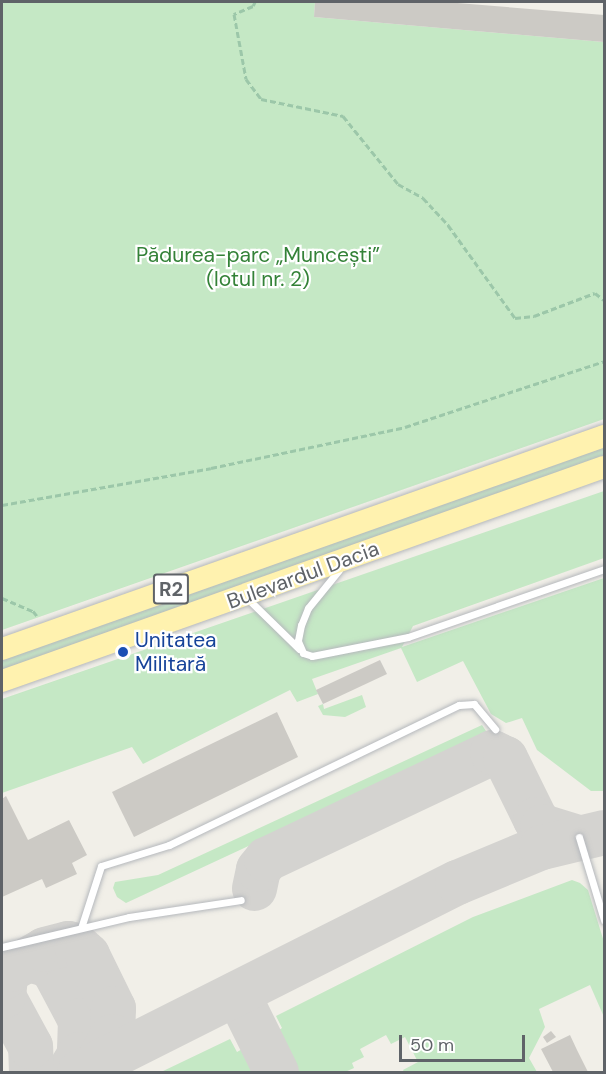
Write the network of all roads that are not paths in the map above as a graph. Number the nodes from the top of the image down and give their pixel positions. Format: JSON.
{"nodes":[{"id":1,"x":604,"y":436,"type":"edge"},
{"id":2,"x":604,"y":467,"type":"edge"},
{"id":3,"x":351,"y":557,"type":"junction"},
{"id":4,"x":604,"y":569,"type":"edge"},
{"id":5,"x":246,"y":596,"type":"junction"},
{"id":6,"x":2,"y":649,"type":"edge"},
{"id":7,"x":303,"y":652,"type":"junction"},
{"id":8,"x":2,"y":681,"type":"edge"},
{"id":9,"x":495,"y":729,"type":"dead end"},
{"id":10,"x":579,"y":837,"type":"dead end"},
{"id":11,"x":241,"y":900,"type":"dead end"},
{"id":12,"x":604,"y":920,"type":"edge"},
{"id":13,"x":81,"y":928,"type":"junction"},
{"id":14,"x":2,"y":947,"type":"edge"}],
"edges":[{"from":1,"to":6,"type":"main road","name":"Bulevardul Dacia","number":"R2"},
{"from":2,"to":3,"type":"main road","name":"Bulevardul Dacia","number":"R2"},
{"from":3,"to":5,"type":"main road","name":"Bulevardul Dacia","number":"R2"},
{"from":3,"to":7,"type":"lane"},
{"from":4,"to":7,"type":"lane"},
{"from":5,"to":7,"type":"lane"},
{"from":5,"to":8,"type":"main road","name":"Bulevardul Dacia","number":"R2"},
{"from":9,"to":13,"type":"lane"},
{"from":10,"to":12,"type":"lane"},
{"from":11,"to":13,"type":"lane"},
{"from":13,"to":14,"type":"lane"}]}
